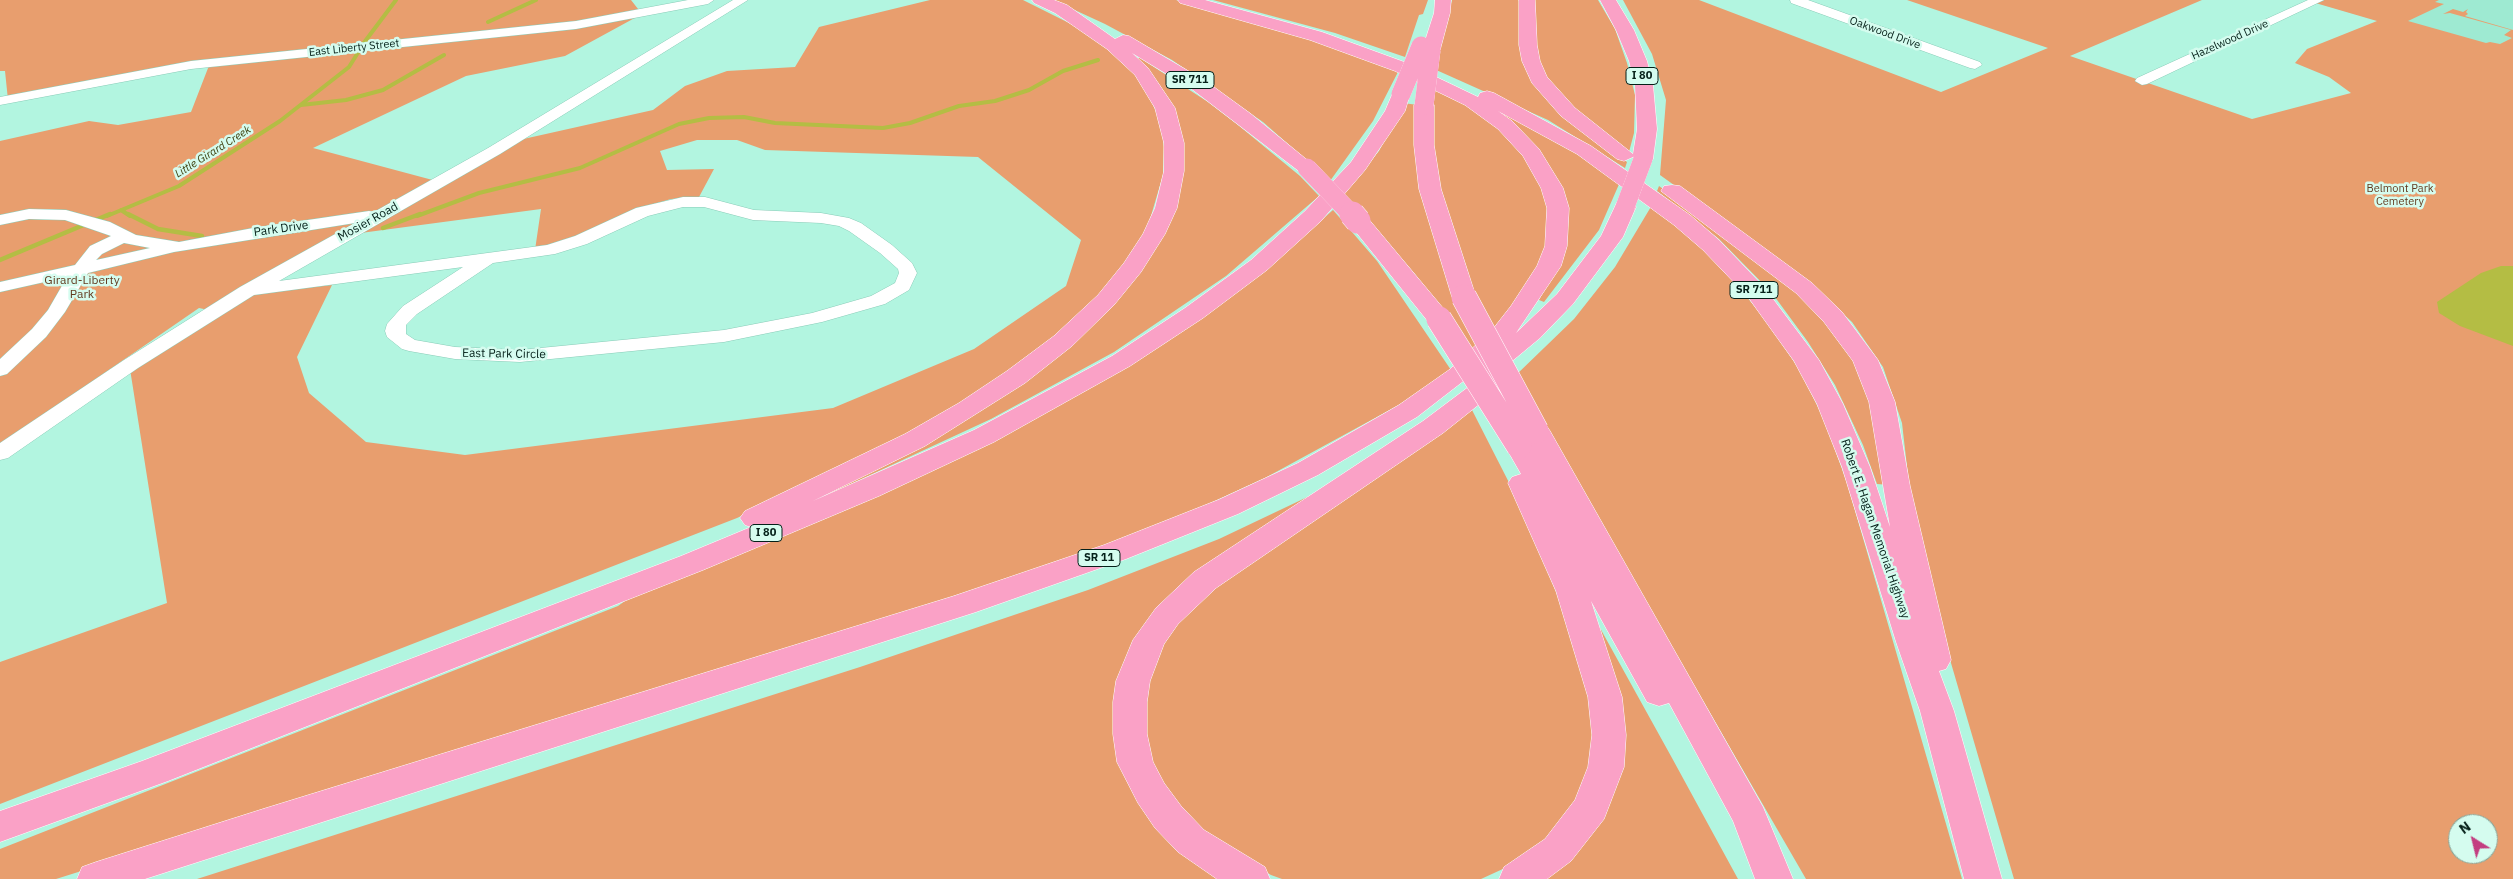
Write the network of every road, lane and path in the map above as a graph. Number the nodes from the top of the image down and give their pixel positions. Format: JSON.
{"nodes":[{"id":1,"x":708,"y":0,"type":"edge"},
{"id":2,"x":742,"y":0,"type":"edge"},
{"id":3,"x":1186,"y":0,"type":"edge"},
{"id":4,"x":1199,"y":0,"type":"edge"},
{"id":5,"x":1441,"y":0,"type":"edge"},
{"id":6,"x":1527,"y":0,"type":"edge"},
{"id":7,"x":1608,"y":0,"type":"edge"},
{"id":8,"x":1796,"y":0,"type":"edge"},
{"id":9,"x":2318,"y":0,"type":"edge"},
{"id":10,"x":1051,"y":5,"type":"edge"},
{"id":11,"x":1426,"y":48,"type":"junction"},
{"id":12,"x":1974,"y":65,"type":"dead end"},
{"id":13,"x":2142,"y":81,"type":"dead end"},
{"id":14,"x":1413,"y":99,"type":"junction"},
{"id":15,"x":0,"y":101,"type":"edge"},
{"id":16,"x":1630,"y":211,"type":"junction"},
{"id":17,"x":382,"y":214,"type":"junction"},
{"id":18,"x":0,"y":220,"type":"edge"},
{"id":19,"x":124,"y":236,"type":"junction"},
{"id":20,"x":179,"y":247,"type":"junction"},
{"id":21,"x":486,"y":260,"type":"junction"},
{"id":22,"x":81,"y":268,"type":"junction"},
{"id":23,"x":0,"y":287,"type":"edge"},
{"id":24,"x":246,"y":292,"type":"junction"},
{"id":25,"x":0,"y":370,"type":"edge"},
{"id":26,"x":1521,"y":444,"type":"junction"},
{"id":27,"x":0,"y":454,"type":"edge"},
{"id":28,"x":1937,"y":711,"type":"junction"},
{"id":29,"x":15,"y":821,"type":"edge"},
{"id":30,"x":96,"y":879,"type":"edge"},
{"id":31,"x":136,"y":879,"type":"edge"},
{"id":32,"x":1251,"y":879,"type":"edge"},
{"id":33,"x":1518,"y":879,"type":"edge"},
{"id":34,"x":1765,"y":879,"type":"edge"},
{"id":35,"x":1774,"y":879,"type":"edge"},
{"id":36,"x":1983,"y":879,"type":"edge"}],
"edges":[{"from":1,"to":15,"type":"street","name":"East Liberty Street"},
{"from":2,"to":17,"type":"street","name":"Mosier Road"},
{"from":3,"to":30,"type":"highway","number":"SR 11"},
{"from":4,"to":28,"type":"highway","name":"Robert E. Hagan Memorial Highway","number":"SR 711"},
{"from":5,"to":11,"type":"highway"},
{"from":6,"to":28,"type":"highway"},
{"from":7,"to":16,"type":"highway","number":"I 80"},
{"from":8,"to":12,"type":"street","name":"Oakwood Drive"},
{"from":9,"to":13,"type":"street","name":"Hazelwood Drive"},
{"from":10,"to":26,"type":"highway","number":"SR 711","bridge":true},
{"from":10,"to":29,"type":"highway"},
{"from":11,"to":14,"type":"highway","bridge":true},
{"from":11,"to":14,"type":"highway","number":"I 80","bridge":true},
{"from":14,"to":26,"type":"highway","bridge":true},
{"from":14,"to":29,"type":"highway","number":"I 80"},
{"from":16,"to":31,"type":"highway"},
{"from":16,"to":32,"type":"highway"},
{"from":17,"to":20,"type":"street","name":"Park Drive"},
{"from":17,"to":24,"type":"street","name":"Mosier Road"},
{"from":18,"to":19,"type":"street","name":"Park Drive"},
{"from":19,"to":20,"type":"street","name":"Park Drive"},
{"from":19,"to":22,"type":"street"},
{"from":20,"to":22,"type":"street","name":"Park Drive"},
{"from":21,"to":21,"type":"street","name":"East Park Circle"},
{"from":21,"to":24,"type":"street"},
{"from":22,"to":23,"type":"street","name":"Park Drive"},
{"from":22,"to":25,"type":"street"},
{"from":24,"to":27,"type":"street","name":"Mosier Road"},
{"from":26,"to":33,"type":"highway"},
{"from":26,"to":34,"type":"highway"},
{"from":26,"to":35,"type":"highway"},
{"from":28,"to":36,"type":"highway","name":"Robert E. Hagan Memorial Highway","number":"SR 711"}]}
